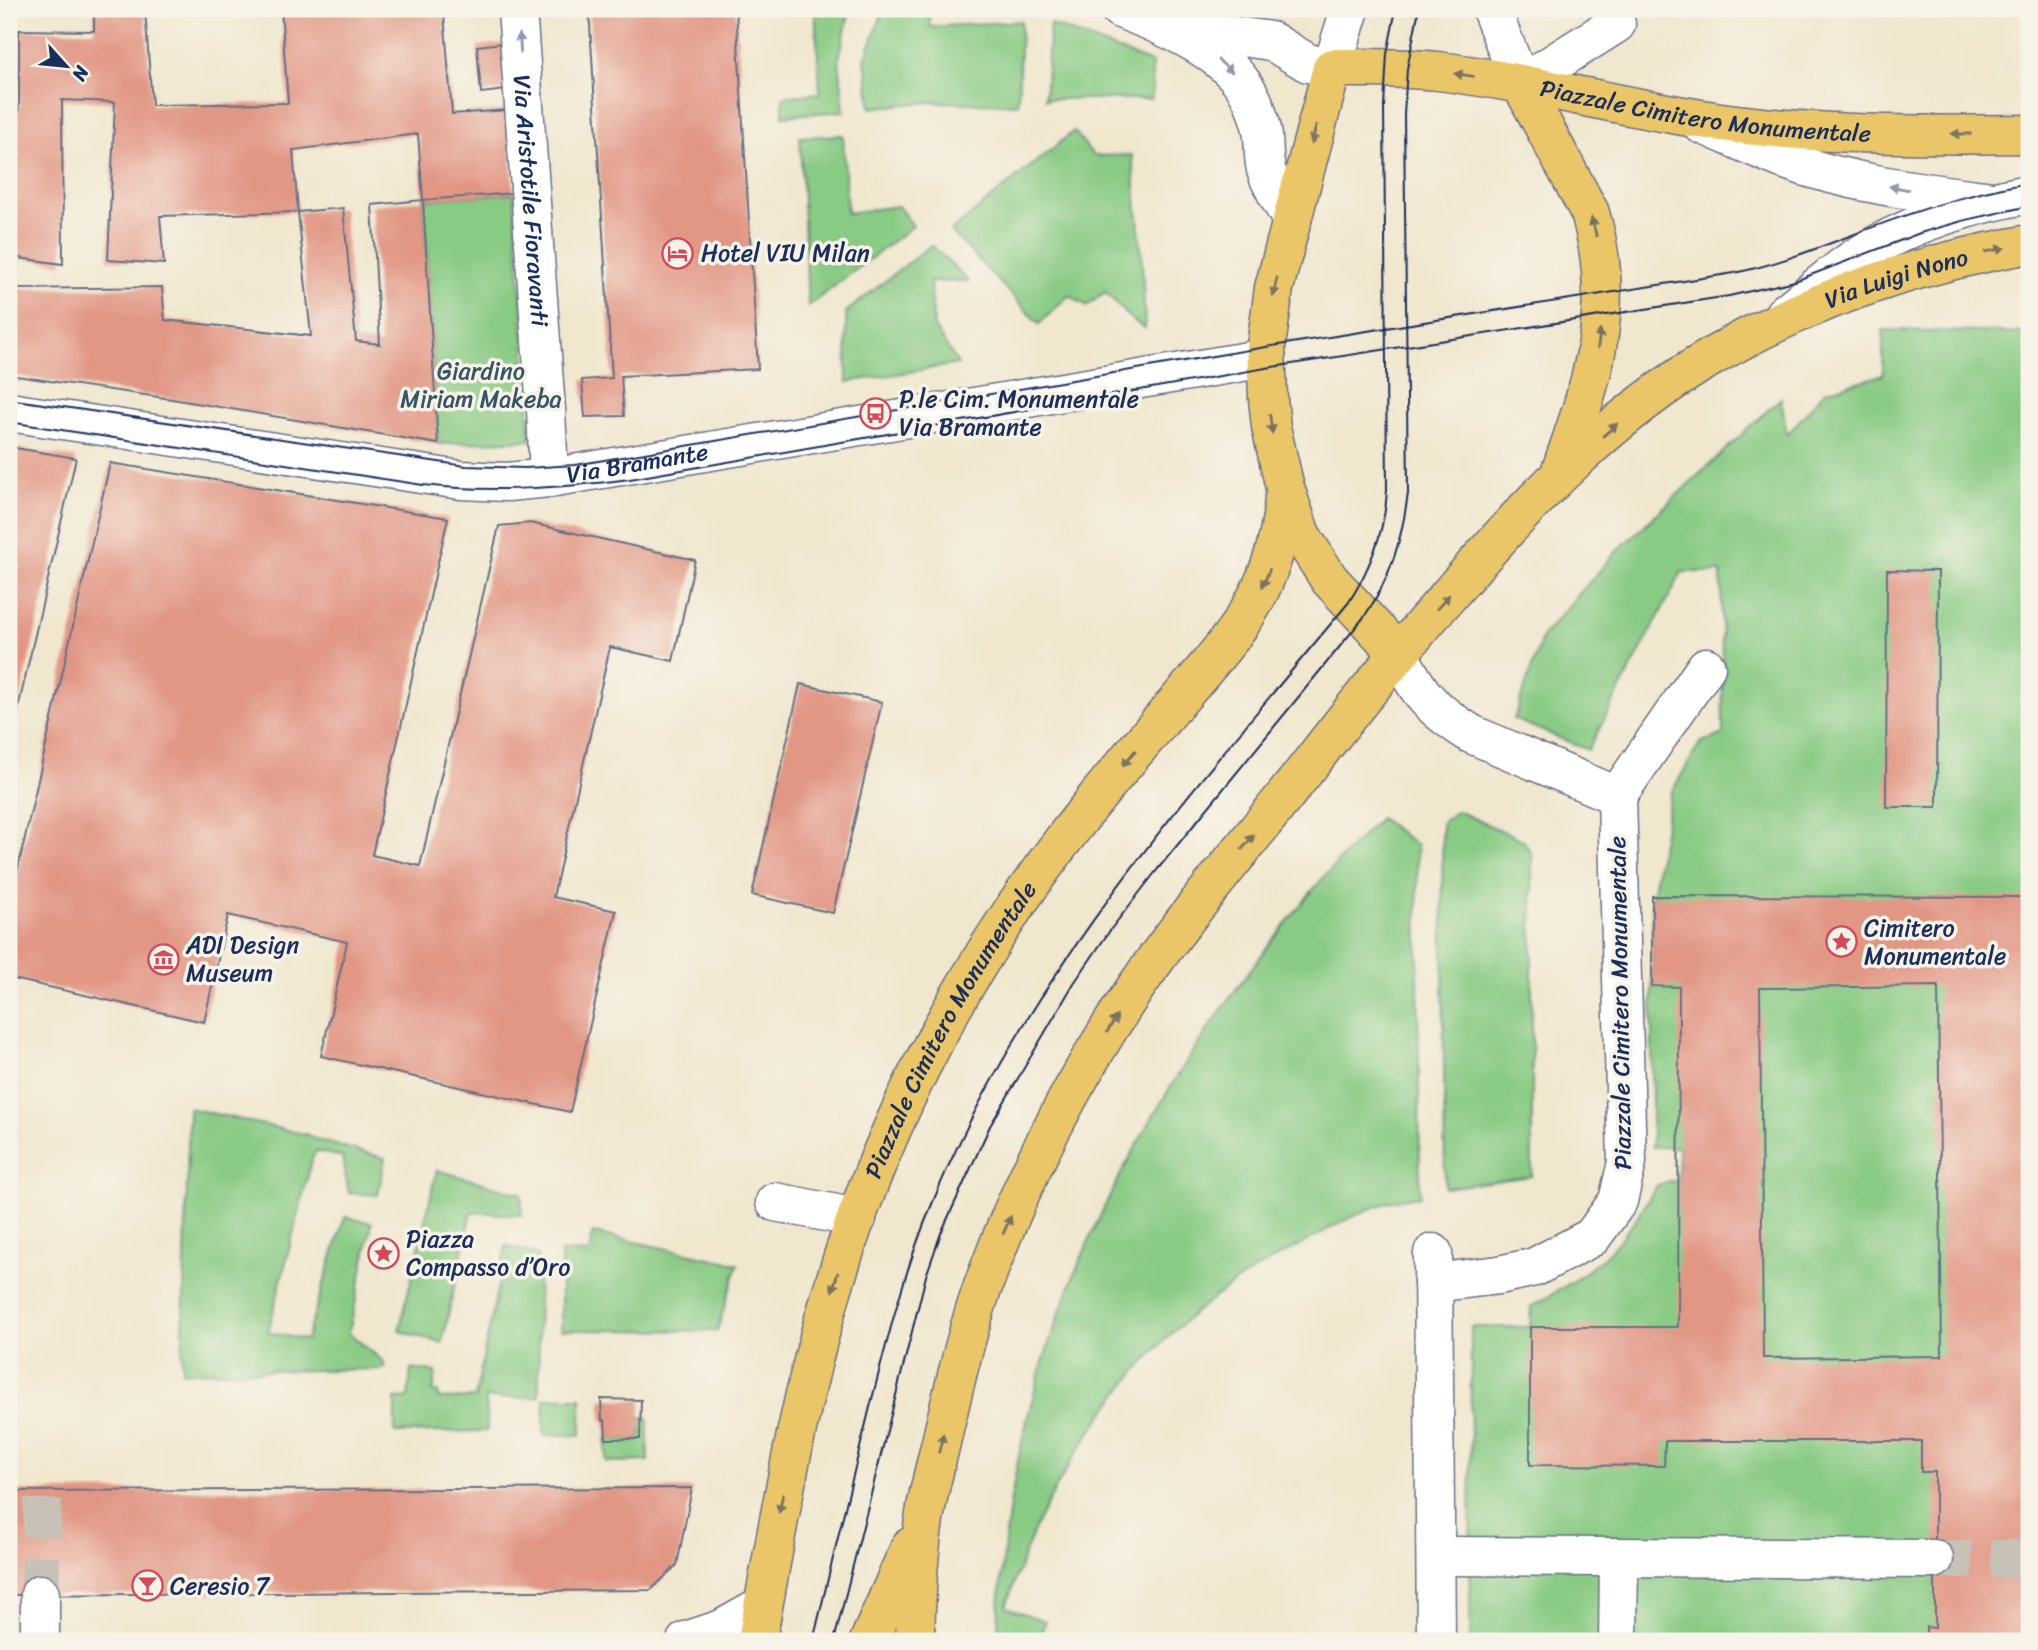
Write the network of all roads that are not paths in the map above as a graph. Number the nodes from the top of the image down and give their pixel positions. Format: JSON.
{"nodes":[{"id":1,"x":517,"y":9,"type":"edge"},
{"id":2,"x":1120,"y":9,"type":"edge"},
{"id":3,"x":1350,"y":9,"type":"edge"},
{"id":4,"x":1491,"y":9,"type":"edge"},
{"id":5,"x":1616,"y":24,"type":"dead end"},
{"id":6,"x":1169,"y":28,"type":"junction"},
{"id":7,"x":1332,"y":68,"type":"junction"},
{"id":8,"x":1521,"y":84,"type":"junction"},
{"id":9,"x":1681,"y":116,"type":"junction"},
{"id":10,"x":2029,"y":134,"type":"edge"},
{"id":11,"x":2029,"y":194,"type":"edge"},
{"id":12,"x":1991,"y":201,"type":"junction"},
{"id":13,"x":1292,"y":221,"type":"junction"},
{"id":14,"x":2029,"y":244,"type":"edge"},
{"id":15,"x":1768,"y":327,"type":"junction"},
{"id":16,"x":1266,"y":358,"type":"junction"},
{"id":17,"x":9,"y":412,"type":"edge"},
{"id":18,"x":1559,"y":475,"type":"junction"},
{"id":19,"x":549,"y":478,"type":"junction"},
{"id":20,"x":1285,"y":488,"type":"junction"},
{"id":21,"x":1398,"y":653,"type":"junction"},
{"id":22,"x":1706,"y":667,"type":"dead end"},
{"id":23,"x":1617,"y":796,"type":"junction"},
{"id":24,"x":775,"y":1202,"type":"dead end"},
{"id":25,"x":857,"y":1217,"type":"junction"},
{"id":26,"x":925,"y":1509,"type":"junction"},
{"id":27,"x":1453,"y":1556,"type":"junction"},
{"id":28,"x":1619,"y":1557,"type":"junction"},
{"id":29,"x":1934,"y":1559,"type":"tunnel mouth"},
{"id":30,"x":40,"y":1594,"type":"tunnel mouth"},
{"id":31,"x":760,"y":1623,"type":"edge"},
{"id":32,"x":40,"y":1641,"type":"edge"},
{"id":33,"x":686,"y":1641,"type":"edge"},
{"id":34,"x":869,"y":1641,"type":"edge"},
{"id":35,"x":915,"y":1641,"type":"edge"},
{"id":36,"x":1436,"y":1641,"type":"edge"},
{"id":37,"x":1618,"y":1641,"type":"edge"}],
"edges":[{"from":19,"to":1,"type":"street","name":"Via Aristotile Fioravanti","one_way":true},
{"from":2,"to":6,"type":"street"},
{"from":3,"to":7,"type":"street","name":"Piazzale Cimitero Monumentale"},
{"from":4,"to":8,"type":"street","name":"Piazzale Cimitero Monumentale"},
{"from":5,"to":8,"type":"street"},
{"from":6,"to":7,"type":"street"},
{"from":6,"to":13,"type":"street","one_way":true},
{"from":8,"to":7,"type":"main road","name":"Piazzale Cimitero Monumentale","one_way":true},
{"from":7,"to":13,"type":"main road","name":"Piazzale Cimitero Monumentale","one_way":true},
{"from":8,"to":9,"type":"main road","name":"Piazzale Cimitero Monumentale"},
{"from":18,"to":8,"type":"main road","name":"Piazzale Cimitero Monumentale","one_way":true},
{"from":10,"to":9,"type":"main road","name":"Piazzale Cimitero Monumentale","one_way":true},
{"from":12,"to":9,"type":"street","one_way":true},
{"from":11,"to":12,"type":"street"},
{"from":12,"to":15,"type":"street"},
{"from":13,"to":16,"type":"main road","name":"Piazzale Cimitero Monumentale","one_way":true},
{"from":15,"to":14,"type":"main road","name":"Via Luigi Nono","one_way":true},
{"from":18,"to":15,"type":"main road","name":"Piazzale Cimitero Monumentale","one_way":true},
{"from":16,"to":19,"type":"street","name":"Via Bramante"},
{"from":16,"to":20,"type":"main road","name":"Piazzale Cimitero Monumentale","one_way":true},
{"from":17,"to":19,"type":"street","name":"Via Bramante"},
{"from":21,"to":18,"type":"main road","name":"Piazzale Cimitero Monumentale","one_way":true},
{"from":20,"to":21,"type":"main road","name":"Piazzale Cimitero Monumentale"},
{"from":20,"to":25,"type":"main road","name":"Piazzale Cimitero Monumentale","one_way":true},
{"from":21,"to":23,"type":"street","name":"Piazzale Cimitero Monumentale"},
{"from":26,"to":21,"type":"main road","name":"Piazzale Cimitero Monumentale","one_way":true},
{"from":22,"to":23,"type":"street"},
{"from":23,"to":27,"type":"street","name":"Piazzale Cimitero Monumentale"},
{"from":24,"to":25,"type":"street"},
{"from":25,"to":31,"type":"main road","name":"Piazzale Cimitero Monumentale","one_way":true},
{"from":26,"to":34,"type":"main road","name":"Piazzale Cimitero Monumentale"},
{"from":26,"to":35,"type":"main road","name":"Piazzale Cimitero Monumentale"},
{"from":27,"to":28,"type":"street"},
{"from":27,"to":36,"type":"street","name":"Piazzale Cimitero Monumentale"},
{"from":28,"to":29,"type":"street"},
{"from":28,"to":37,"type":"street"},
{"from":30,"to":32,"type":"street"},
{"from":31,"to":33,"type":"street"}]}
